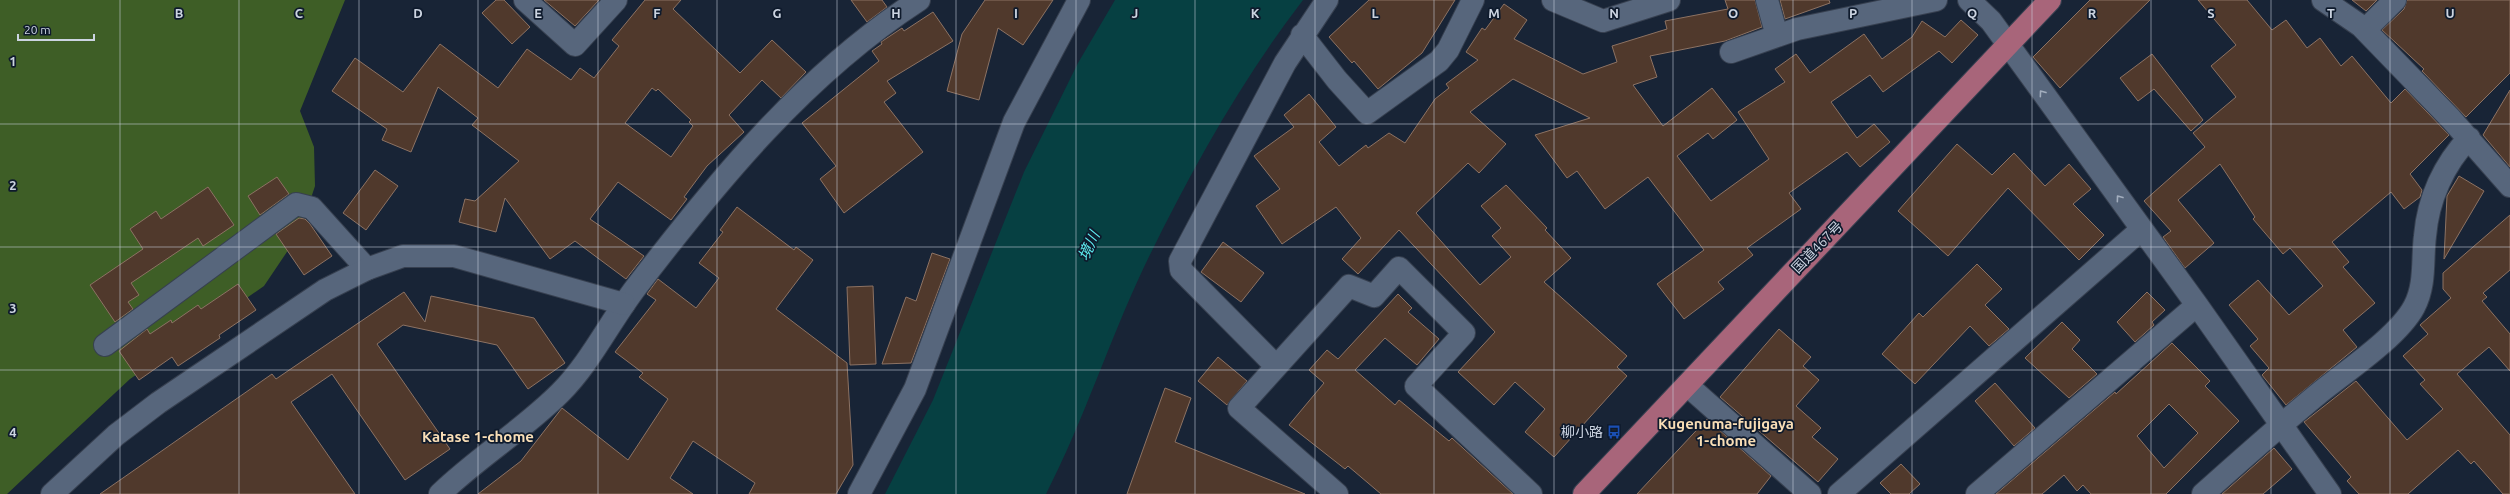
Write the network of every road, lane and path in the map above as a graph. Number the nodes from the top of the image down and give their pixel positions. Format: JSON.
{"nodes":[{"id":1,"x":525,"y":0,"type":"edge"},
{"id":2,"x":616,"y":0,"type":"edge"},
{"id":3,"x":1079,"y":0,"type":"edge"},
{"id":4,"x":1327,"y":0,"type":"edge"},
{"id":5,"x":1473,"y":0,"type":"edge"},
{"id":6,"x":1553,"y":0,"type":"edge"},
{"id":7,"x":1669,"y":0,"type":"edge"},
{"id":8,"x":1767,"y":0,"type":"edge"},
{"id":9,"x":1936,"y":0,"type":"edge"},
{"id":10,"x":1969,"y":0,"type":"edge"},
{"id":11,"x":2050,"y":0,"type":"edge"},
{"id":12,"x":2323,"y":0,"type":"edge"},
{"id":13,"x":2395,"y":0,"type":"edge"},
{"id":14,"x":911,"y":2,"type":"edge"},
{"id":15,"x":2365,"y":30,"type":"junction"},
{"id":16,"x":1302,"y":35,"type":"junction"},
{"id":17,"x":1777,"y":36,"type":"junction"},
{"id":18,"x":2008,"y":46,"type":"junction"},
{"id":19,"x":1731,"y":52,"type":"dead end"},
{"id":20,"x":2469,"y":138,"type":"junction"},
{"id":21,"x":2510,"y":186,"type":"edge"},
{"id":22,"x":2142,"y":229,"type":"junction"},
{"id":23,"x":367,"y":269,"type":"junction"},
{"id":24,"x":624,"y":304,"type":"junction"},
{"id":25,"x":2197,"y":305,"type":"junction"},
{"id":26,"x":105,"y":345,"type":"dead end"},
{"id":27,"x":1276,"y":366,"type":"junction"},
{"id":28,"x":1687,"y":385,"type":"junction"},
{"id":29,"x":2281,"y":424,"type":"junction"},
{"id":30,"x":2327,"y":493,"type":"edge"},
{"id":31,"x":52,"y":494,"type":"edge"},
{"id":32,"x":440,"y":494,"type":"edge"},
{"id":33,"x":859,"y":494,"type":"edge"},
{"id":34,"x":1336,"y":494,"type":"edge"},
{"id":35,"x":1531,"y":494,"type":"edge"},
{"id":36,"x":1584,"y":494,"type":"edge"},
{"id":37,"x":1810,"y":494,"type":"edge"},
{"id":38,"x":1839,"y":494,"type":"edge"},
{"id":39,"x":1977,"y":494,"type":"edge"},
{"id":40,"x":2204,"y":494,"type":"edge"}],
"edges":[{"from":1,"to":2,"type":"street"},
{"from":3,"to":33,"type":"street"},
{"from":4,"to":16,"type":"street"},
{"from":5,"to":16,"type":"street"},
{"from":6,"to":7,"type":"street"},
{"from":8,"to":17,"type":"street"},
{"from":9,"to":17,"type":"street"},
{"from":10,"to":18,"type":"street"},
{"from":11,"to":18,"type":"highway","name":"国道467号"},
{"from":12,"to":15,"type":"street"},
{"from":13,"to":15,"type":"street"},
{"from":14,"to":24,"type":"street"},
{"from":15,"to":20,"type":"street"},
{"from":16,"to":27,"type":"street"},
{"from":17,"to":19,"type":"street"},
{"from":22,"to":18,"type":"street","one_way":true},
{"from":18,"to":28,"type":"highway","name":"国道467号"},
{"from":20,"to":21,"type":"street"},
{"from":20,"to":29,"type":"street"},
{"from":22,"to":25,"type":"street"},
{"from":22,"to":38,"type":"street"},
{"from":23,"to":24,"type":"street"},
{"from":23,"to":26,"type":"street"},
{"from":23,"to":31,"type":"street"},
{"from":24,"to":32,"type":"street"},
{"from":25,"to":29,"type":"street"},
{"from":25,"to":39,"type":"street"},
{"from":27,"to":34,"type":"street"},
{"from":27,"to":35,"type":"street"},
{"from":28,"to":36,"type":"highway","name":"国道467号"},
{"from":28,"to":37,"type":"street"},
{"from":29,"to":30,"type":"street"},
{"from":29,"to":40,"type":"street"}]}
